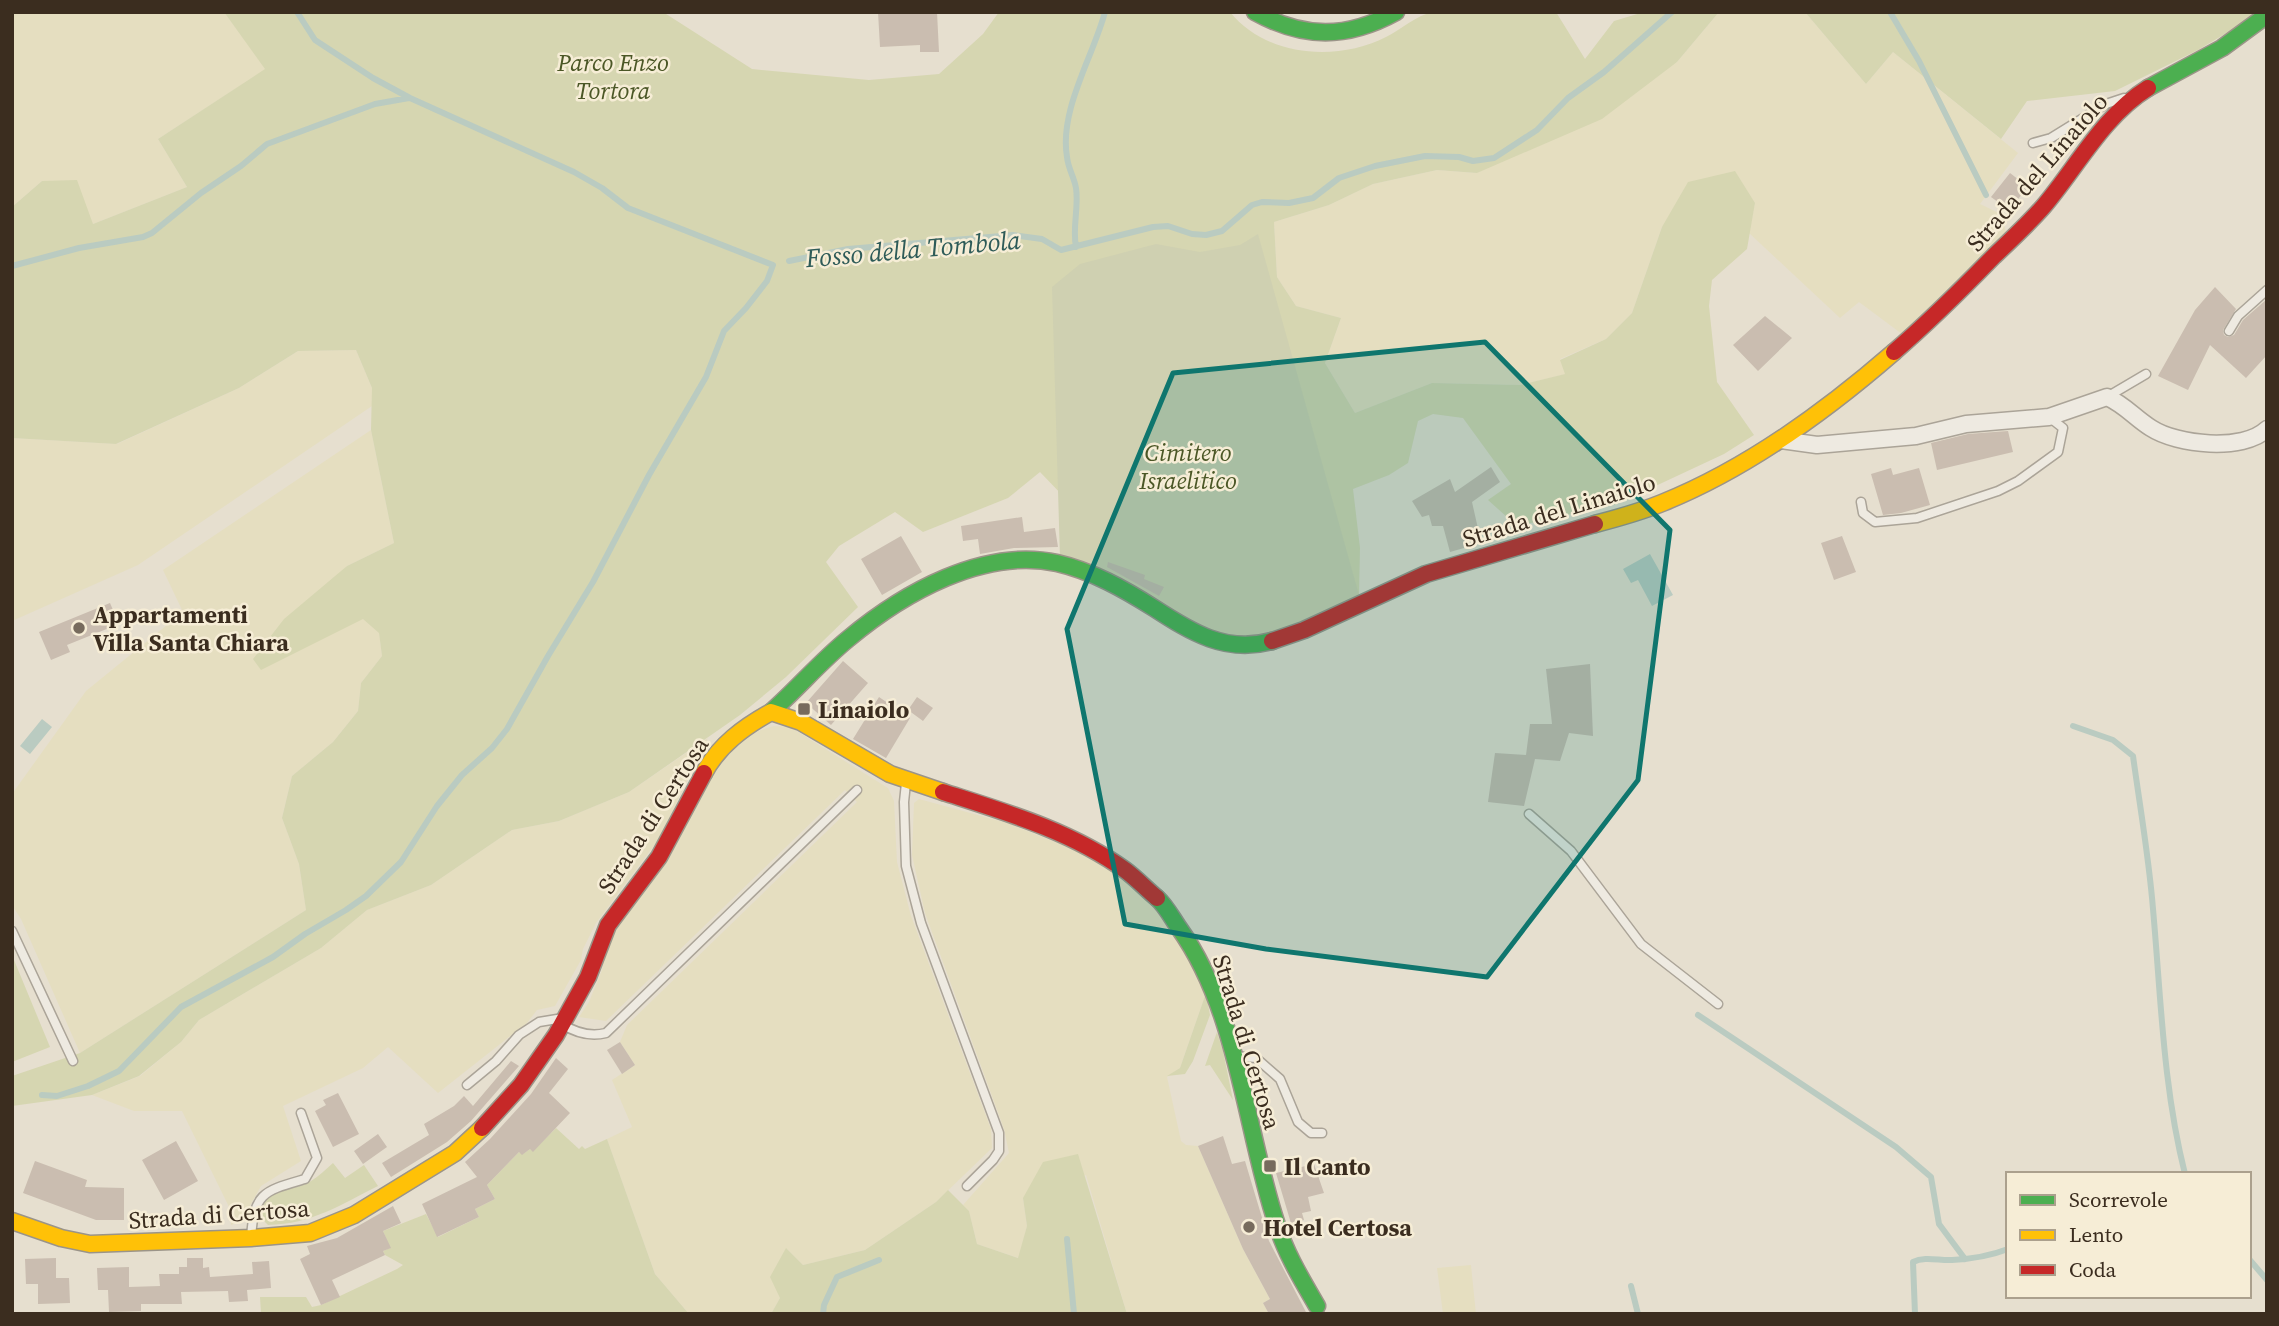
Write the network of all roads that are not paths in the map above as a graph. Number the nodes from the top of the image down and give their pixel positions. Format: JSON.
{"nodes":[{"id":1,"x":1255,"y":12,"type":"edge"},
{"id":2,"x":1396,"y":12,"type":"edge"},
{"id":3,"x":2267,"y":15,"type":"edge"},
{"id":4,"x":2137,"y":95,"type":"junction"},
{"id":5,"x":2033,"y":143,"type":"dead end"},
{"id":6,"x":2267,"y":290,"type":"edge"},
{"id":7,"x":2229,"y":331,"type":"dead end"},
{"id":8,"x":2146,"y":374,"type":"dead end"},
{"id":9,"x":2107,"y":397,"type":"junction"},
{"id":10,"x":2049,"y":417,"type":"junction"},
{"id":11,"x":2267,"y":429,"type":"edge"},
{"id":12,"x":1781,"y":440,"type":"junction"},
{"id":13,"x":1861,"y":502,"type":"dead end"},
{"id":14,"x":771,"y":712,"type":"junction"},
{"id":15,"x":906,"y":780,"type":"junction"},
{"id":16,"x":857,"y":790,"type":"dead end"},
{"id":17,"x":1529,"y":814,"type":"dead end"},
{"id":18,"x":12,"y":931,"type":"edge"},
{"id":19,"x":1718,"y":1004,"type":"dead end"},
{"id":20,"x":564,"y":1021,"type":"junction"},
{"id":21,"x":1233,"y":1056,"type":"junction"},
{"id":22,"x":73,"y":1061,"type":"dead end"},
{"id":23,"x":467,"y":1085,"type":"dead end"},
{"id":24,"x":301,"y":1113,"type":"dead end"},
{"id":25,"x":1322,"y":1133,"type":"dead end"},
{"id":26,"x":967,"y":1186,"type":"dead end"},
{"id":27,"x":12,"y":1221,"type":"edge"},
{"id":28,"x":251,"y":1238,"type":"junction"},
{"id":29,"x":1317,"y":1306,"type":"dead end"}],
"edges":[{"from":1,"to":2,"type":"street"},
{"from":3,"to":4,"type":"street","name":"Strada del Linaiolo"},
{"from":4,"to":5,"type":"lane"},
{"from":4,"to":12,"type":"street","name":"Strada del Linaiolo"},
{"from":6,"to":7,"type":"lane"},
{"from":8,"to":9,"type":"lane"},
{"from":9,"to":10,"type":"street"},
{"from":9,"to":11,"type":"street"},
{"from":10,"to":12,"type":"street"},
{"from":10,"to":13,"type":"lane"},
{"from":12,"to":14,"type":"street","name":"Strada del Linaiolo"},
{"from":14,"to":15,"type":"street","name":"Strada di Certosa"},
{"from":14,"to":20,"type":"street","name":"Strada di Certosa"},
{"from":15,"to":21,"type":"street","name":"Strada di Certosa"},
{"from":15,"to":26,"type":"lane"},
{"from":16,"to":20,"type":"lane"},
{"from":17,"to":19,"type":"lane"},
{"from":18,"to":22,"type":"lane"},
{"from":20,"to":23,"type":"lane"},
{"from":20,"to":28,"type":"street","name":"Strada di Certosa"},
{"from":21,"to":25,"type":"lane"},
{"from":21,"to":29,"type":"street","name":"Strada di Certosa"},
{"from":24,"to":28,"type":"lane"},
{"from":27,"to":28,"type":"street","name":"Strada di Certosa"}]}
